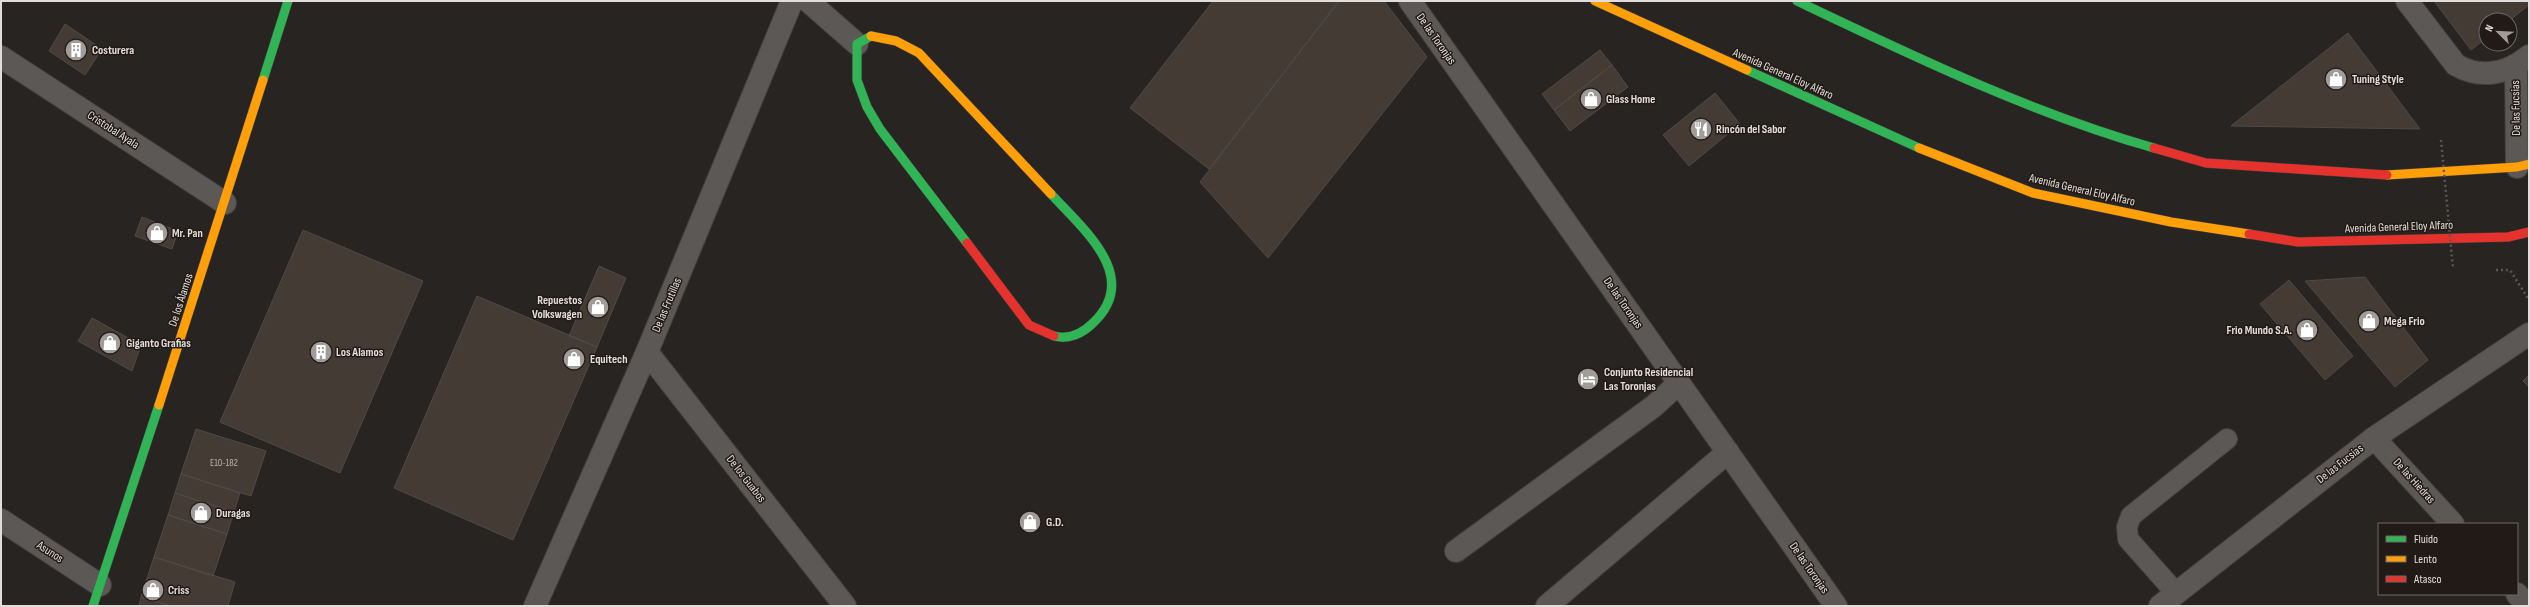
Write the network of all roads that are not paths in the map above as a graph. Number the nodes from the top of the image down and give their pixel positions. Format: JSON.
{"nodes":[{"id":1,"x":288,"y":1,"type":"edge"},
{"id":2,"x":792,"y":1,"type":"edge"},
{"id":3,"x":808,"y":1,"type":"edge"},
{"id":4,"x":1410,"y":1,"type":"edge"},
{"id":5,"x":1595,"y":1,"type":"edge"},
{"id":6,"x":1797,"y":1,"type":"edge"},
{"id":7,"x":2408,"y":1,"type":"edge"},
{"id":8,"x":857,"y":44,"type":"junction"},
{"id":9,"x":1,"y":57,"type":"edge"},
{"id":10,"x":2522,"y":62,"type":"edge"},
{"id":11,"x":2523,"y":165,"type":"edge"},
{"id":12,"x":226,"y":203,"type":"junction"},
{"id":13,"x":2529,"y":232,"type":"edge"},
{"id":14,"x":2529,"y":334,"type":"edge"},
{"id":15,"x":647,"y":352,"type":"junction"},
{"id":16,"x":1679,"y":383,"type":"junction"},
{"id":17,"x":2374,"y":438,"type":"junction"},
{"id":18,"x":2227,"y":439,"type":"dead end"},
{"id":19,"x":1728,"y":452,"type":"junction"},
{"id":20,"x":1,"y":520,"type":"edge"},
{"id":21,"x":2452,"y":523,"type":"edge"},
{"id":22,"x":1456,"y":551,"type":"dead end"},
{"id":23,"x":100,"y":585,"type":"junction"},
{"id":24,"x":2518,"y":595,"type":"edge"},
{"id":25,"x":2168,"y":600,"type":"edge"},
{"id":26,"x":93,"y":606,"type":"edge"},
{"id":27,"x":535,"y":606,"type":"edge"},
{"id":28,"x":845,"y":606,"type":"edge"},
{"id":29,"x":1547,"y":606,"type":"edge"},
{"id":30,"x":1836,"y":606,"type":"edge"},
{"id":31,"x":2528,"y":606,"type":"edge"}],
"edges":[{"from":1,"to":12,"type":"main road","name":"De los Álamos"},
{"from":2,"to":15,"type":"street","name":"De las Frutillas"},
{"from":3,"to":8,"type":"street"},
{"from":4,"to":16,"type":"street","name":"De las Toronjas"},
{"from":5,"to":13,"type":"main road","name":"Avenida General Eloy Alfaro"},
{"from":6,"to":11,"type":"main road"},
{"from":7,"to":10,"type":"street"},
{"from":8,"to":8,"type":"main road"},
{"from":9,"to":12,"type":"street","name":"Cristobal Ayala"},
{"from":10,"to":11,"type":"street","name":"De las Fucsias"},
{"from":12,"to":23,"type":"main road","name":"De los Álamos"},
{"from":14,"to":17,"type":"street","name":"De las Fucsias"},
{"from":15,"to":27,"type":"street","name":"De las Frutillas"},
{"from":15,"to":28,"type":"street","name":"De los Guabos"},
{"from":16,"to":19,"type":"street","name":"De las Toronjas"},
{"from":16,"to":22,"type":"street"},
{"from":17,"to":21,"type":"street","name":"De las Hiedras"},
{"from":17,"to":25,"type":"street","name":"De las Fucsias"},
{"from":18,"to":25,"type":"lane"},
{"from":19,"to":29,"type":"street"},
{"from":19,"to":30,"type":"street","name":"De las Toronjas"},
{"from":20,"to":23,"type":"street","name":"Asunos"},
{"from":23,"to":26,"type":"main road","name":"De los Álamos"},
{"from":24,"to":31,"type":"street"}]}
